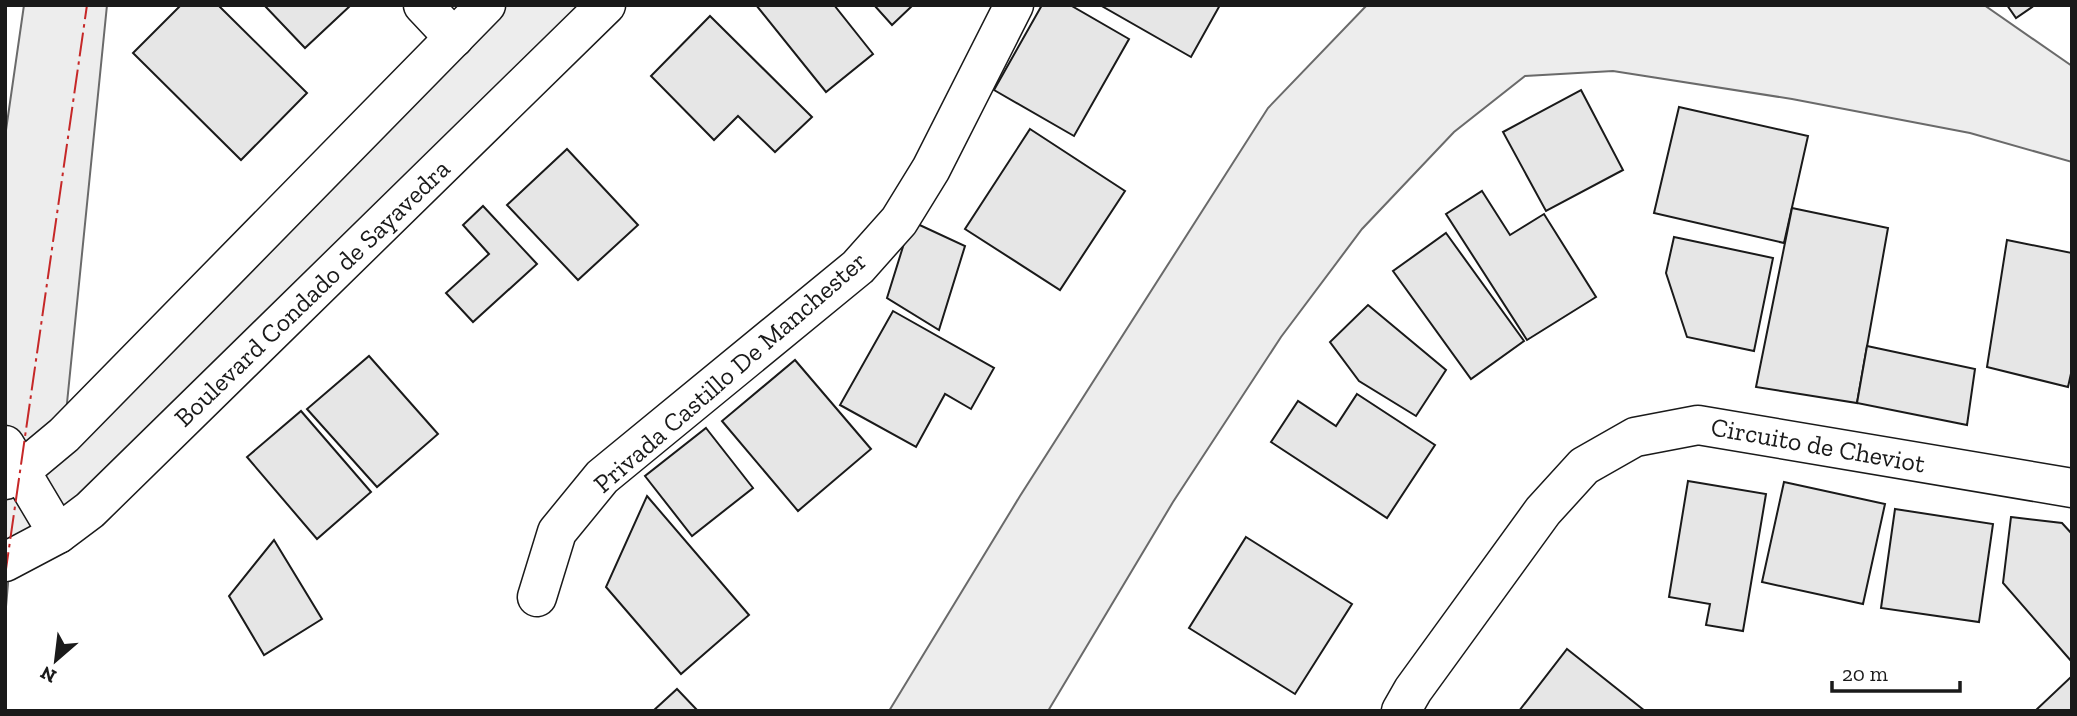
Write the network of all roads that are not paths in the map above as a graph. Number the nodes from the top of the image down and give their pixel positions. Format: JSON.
{"nodes":[{"id":1,"x":423,"y":5,"type":"edge"},
{"id":2,"x":486,"y":5,"type":"edge"},
{"id":3,"x":606,"y":5,"type":"edge"},
{"id":4,"x":1014,"y":5,"type":"edge"},
{"id":5,"x":454,"y":38,"type":"junction"},
{"id":6,"x":11,"y":465,"type":"edge"},
{"id":7,"x":2072,"y":488,"type":"edge"},
{"id":8,"x":58,"y":534,"type":"junction"},
{"id":9,"x":5,"y":562,"type":"edge"},
{"id":10,"x":537,"y":597,"type":"dead end"},
{"id":11,"x":1401,"y":711,"type":"edge"}],
"edges":[{"from":1,"to":5,"type":"street"},
{"from":2,"to":5,"type":"street"},
{"from":3,"to":8,"type":"street","name":"Boulevard Condado de Sayavedra"},
{"from":4,"to":10,"type":"street","name":"Privada Castillo De Manchester"},
{"from":5,"to":6,"type":"street"},
{"from":6,"to":8,"type":"street"},
{"from":7,"to":11,"type":"street","name":"Circuito de Cheviot"},
{"from":8,"to":9,"type":"street","name":"Boulevard Condado de Sayavedra"}]}
